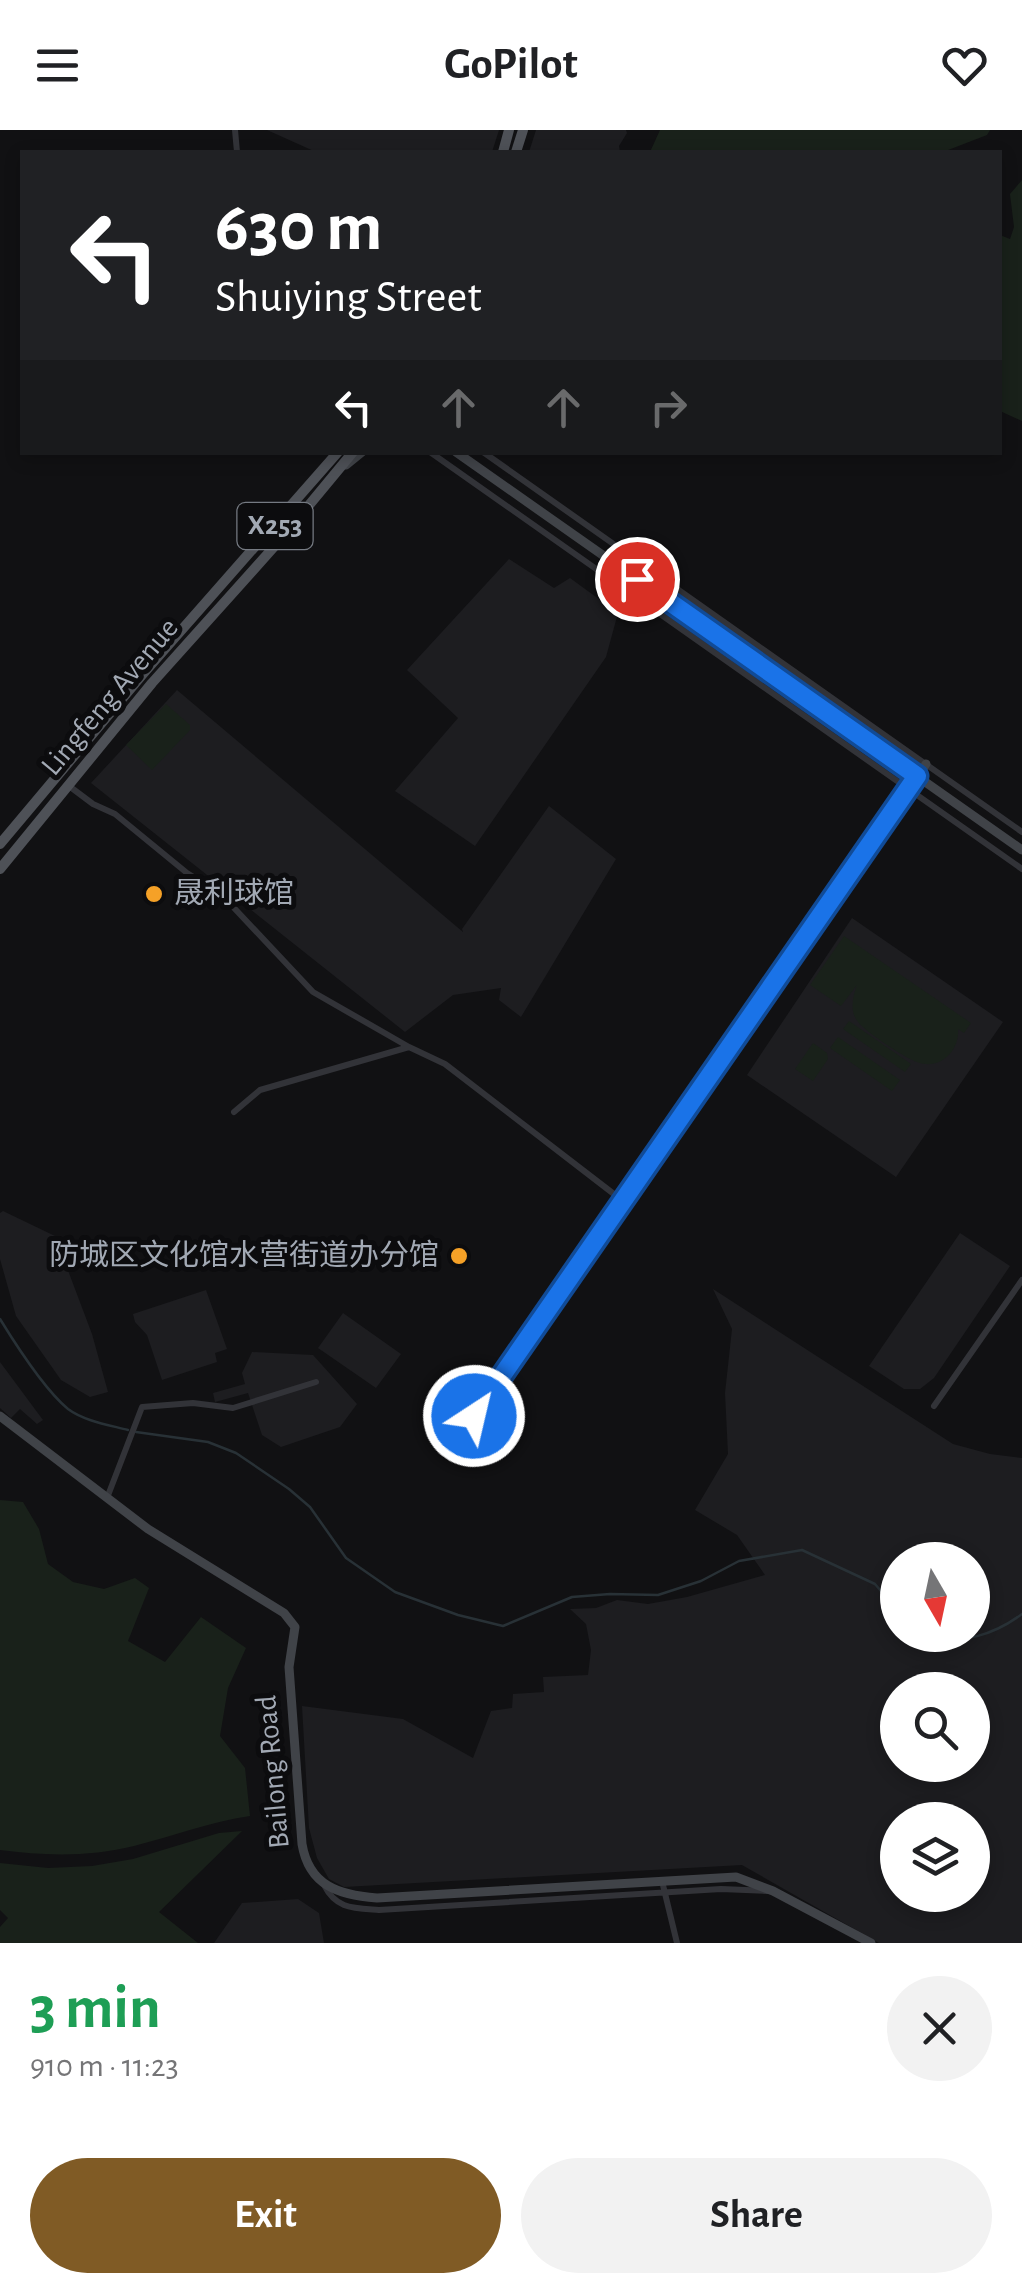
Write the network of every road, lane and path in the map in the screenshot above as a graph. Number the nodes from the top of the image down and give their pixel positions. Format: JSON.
{"nodes":[{"id":1,"x":335,"y":455,"type":"edge"},
{"id":2,"x":351,"y":455,"type":"edge"},
{"id":3,"x":358,"y":455,"type":"edge"},
{"id":4,"x":434,"y":455,"type":"edge"},
{"id":5,"x":459,"y":455,"type":"edge"},
{"id":6,"x":487,"y":455,"type":"edge"},
{"id":7,"x":340,"y":470,"type":"junction"},
{"id":8,"x":926,"y":764,"type":"junction"},
{"id":9,"x":917,"y":776,"type":"junction"},
{"id":10,"x":68,"y":785,"type":"junction"},
{"id":11,"x":908,"y":789,"type":"junction"},
{"id":12,"x":1022,"y":832,"type":"edge"},
{"id":13,"x":0,"y":844,"type":"edge"},
{"id":14,"x":1022,"y":850,"type":"edge"},
{"id":15,"x":0,"y":869,"type":"edge"},
{"id":16,"x":1022,"y":869,"type":"edge"},
{"id":17,"x":409,"y":1047,"type":"junction"},
{"id":18,"x":234,"y":1112,"type":"dead end"},
{"id":19,"x":623,"y":1201,"type":"junction"},
{"id":20,"x":1022,"y":1280,"type":"edge"},
{"id":21,"x":316,"y":1382,"type":"dead end"},
{"id":22,"x":934,"y":1406,"type":"dead end"},
{"id":23,"x":0,"y":1416,"type":"edge"},
{"id":24,"x":474,"y":1416,"type":"dead end"},
{"id":25,"x":107,"y":1498,"type":"junction"},
{"id":26,"x":662,"y":1882,"type":"junction"},
{"id":27,"x":324,"y":1885,"type":"junction"},
{"id":28,"x":774,"y":1891,"type":"junction"},
{"id":29,"x":665,"y":1893,"type":"junction"},
{"id":30,"x":677,"y":1943,"type":"edge"},
{"id":31,"x":871,"y":1943,"type":"edge"}],
"edges":[{"from":1,"to":13,"type":"main road","name":"Lingfeng Avenue","number":"X253"},
{"from":2,"to":7,"type":"main road","number":"X253"},
{"from":3,"to":7,"type":"street"},
{"from":4,"to":11,"type":"street"},
{"from":5,"to":9,"type":"street"},
{"from":6,"to":8,"type":"street"},
{"from":7,"to":10,"type":"main road","name":"Lingfeng Avenue","number":"X253"},
{"from":8,"to":9,"type":"street"},
{"from":8,"to":12,"type":"street"},
{"from":9,"to":11,"type":"street"},
{"from":9,"to":14,"type":"street"},
{"from":10,"to":15,"type":"main road","name":"Lingfeng Avenue"},
{"from":10,"to":17,"type":"street"},
{"from":11,"to":16,"type":"street"},
{"from":11,"to":19,"type":"street"},
{"from":17,"to":18,"type":"street"},
{"from":17,"to":19,"type":"street"},
{"from":19,"to":24,"type":"street"},
{"from":20,"to":22,"type":"street"},
{"from":21,"to":25,"type":"street"},
{"from":23,"to":25,"type":"street","name":"Bailong Road"},
{"from":25,"to":27,"type":"street","name":"Bailong Road"},
{"from":26,"to":27,"type":"street"},
{"from":26,"to":28,"type":"street"},
{"from":26,"to":29,"type":"street"},
{"from":27,"to":29,"type":"street"},
{"from":28,"to":29,"type":"street"},
{"from":28,"to":31,"type":"street"},
{"from":29,"to":30,"type":"street"}]}
